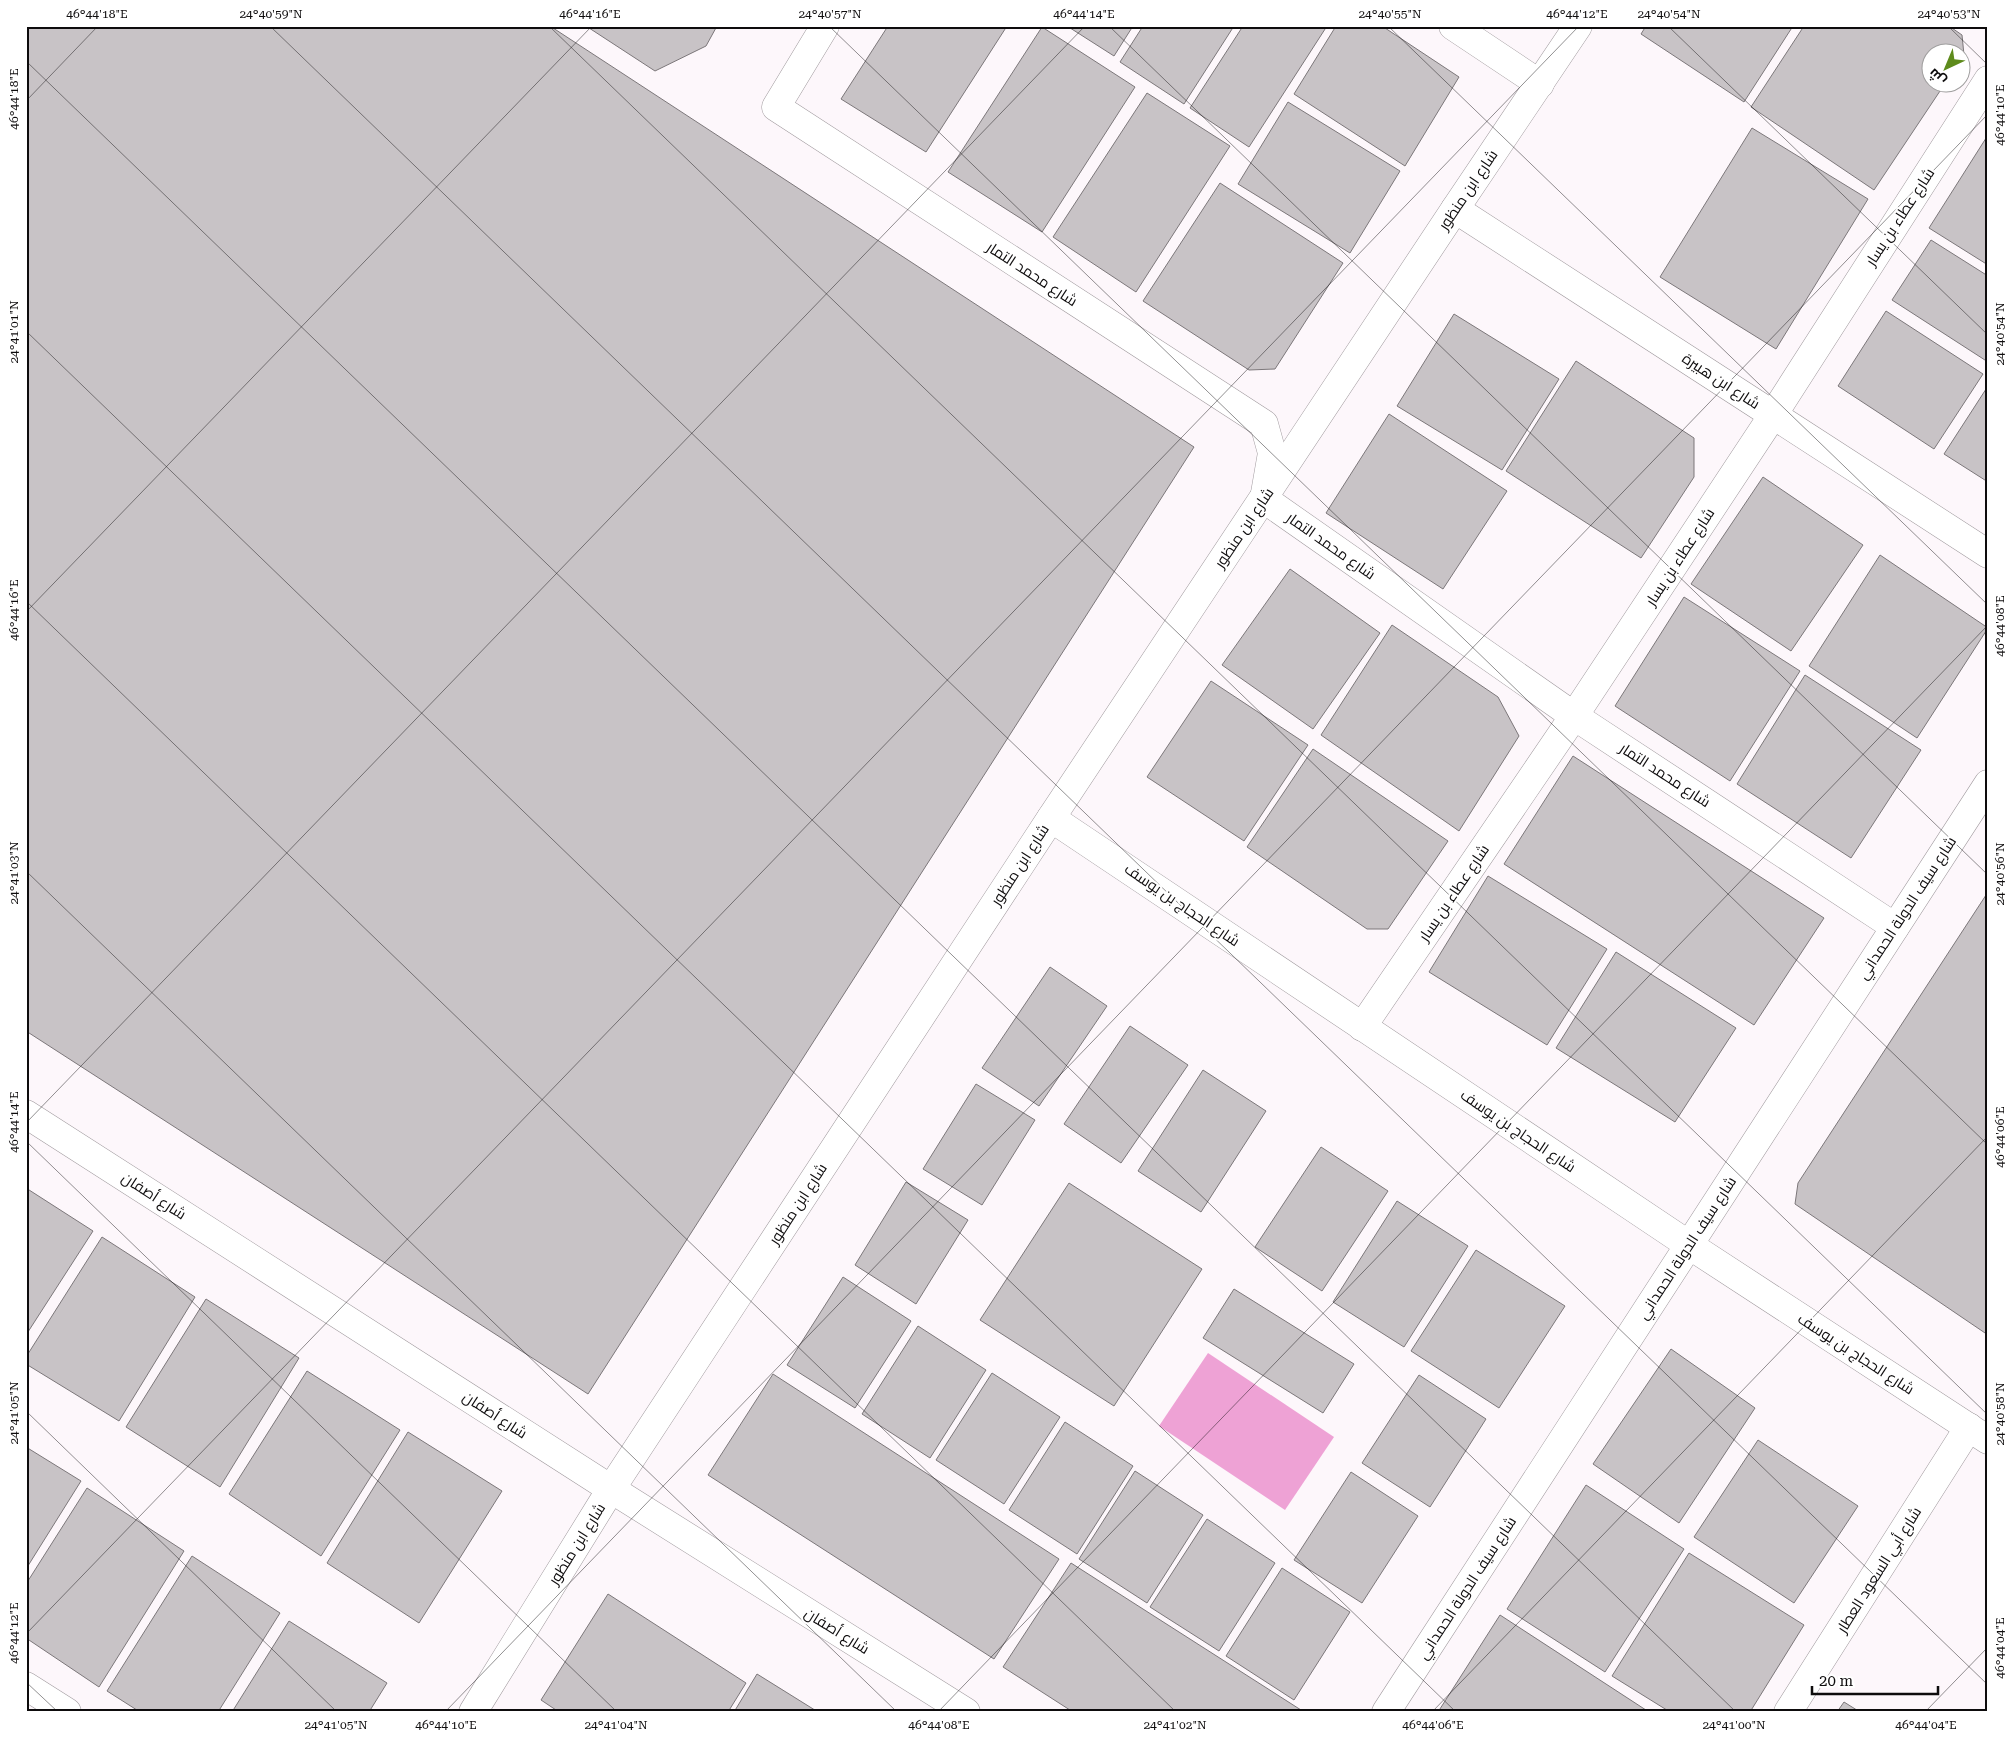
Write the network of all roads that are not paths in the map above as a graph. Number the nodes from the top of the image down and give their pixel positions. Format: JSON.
{"nodes":[{"id":1,"x":825,"y":26,"type":"edge"},
{"id":2,"x":1453,"y":26,"type":"edge"},
{"id":3,"x":1578,"y":26,"type":"edge"},
{"id":4,"x":1988,"y":80,"type":"edge"},
{"id":5,"x":1540,"y":84,"type":"junction"},
{"id":6,"x":1455,"y":208,"type":"junction"},
{"id":7,"x":1773,"y":415,"type":"junction"},
{"id":8,"x":1264,"y":499,"type":"junction"},
{"id":9,"x":1988,"y":554,"type":"edge"},
{"id":10,"x":1574,"y":716,"type":"junction"},
{"id":11,"x":1988,"y":784,"type":"edge"},
{"id":12,"x":1052,"y":818,"type":"junction"},
{"id":13,"x":1895,"y":927,"type":"junction"},
{"id":14,"x":1362,"y":1027,"type":"junction"},
{"id":15,"x":26,"y":1114,"type":"edge"},
{"id":16,"x":1689,"y":1245,"type":"junction"},
{"id":17,"x":1978,"y":1434,"type":"edge"},
{"id":18,"x":611,"y":1489,"type":"junction"},
{"id":19,"x":26,"y":1686,"type":"edge"},
{"id":20,"x":67,"y":1712,"type":"edge"},
{"id":21,"x":473,"y":1712,"type":"edge"},
{"id":22,"x":966,"y":1712,"type":"edge"},
{"id":23,"x":1386,"y":1712,"type":"edge"},
{"id":24,"x":1788,"y":1712,"type":"edge"}],
"edges":[{"from":1,"to":8,"type":"street","name":"شارع محمد التمار"},
{"from":2,"to":5,"type":"street"},
{"from":3,"to":5,"type":"street","name":"شارع ابن منظور"},
{"from":4,"to":7,"type":"street","name":"شارع عطاء بن يسار"},
{"from":5,"to":6,"type":"street","name":"شارع ابن منظور"},
{"from":6,"to":7,"type":"street","name":"شارع ابن هبيرة"},
{"from":6,"to":8,"type":"street","name":"شارع ابن منظور"},
{"from":7,"to":9,"type":"street","name":"شارع ابن هبيرة"},
{"from":7,"to":10,"type":"street","name":"شارع عطاء بن يسار"},
{"from":8,"to":10,"type":"street","name":"شارع محمد التمار"},
{"from":8,"to":12,"type":"street","name":"شارع ابن منظور"},
{"from":10,"to":13,"type":"street","name":"شارع محمد التمار"},
{"from":10,"to":14,"type":"street","name":"شارع عطاء بن يسار"},
{"from":11,"to":13,"type":"street","name":"شارع سيف الدولة الحمداني"},
{"from":12,"to":14,"type":"street","name":"شارع الحجاج بن يوسف"},
{"from":12,"to":18,"type":"street","name":"شارع ابن منظور"},
{"from":13,"to":16,"type":"street","name":"شارع سيف الدولة الحمداني"},
{"from":14,"to":16,"type":"street","name":"شارع الحجاج بن يوسف"},
{"from":15,"to":18,"type":"street","name":"شارع أصفان"},
{"from":16,"to":17,"type":"street","name":"شارع الحجاج بن يوسف"},
{"from":16,"to":23,"type":"street","name":"شارع سيف الدولة الحمداني"},
{"from":17,"to":24,"type":"street","name":"شارع أبي السعود العطار"},
{"from":18,"to":21,"type":"street","name":"شارع ابن منظور"},
{"from":18,"to":22,"type":"street","name":"شارع أصفان"},
{"from":19,"to":20,"type":"street"}]}
